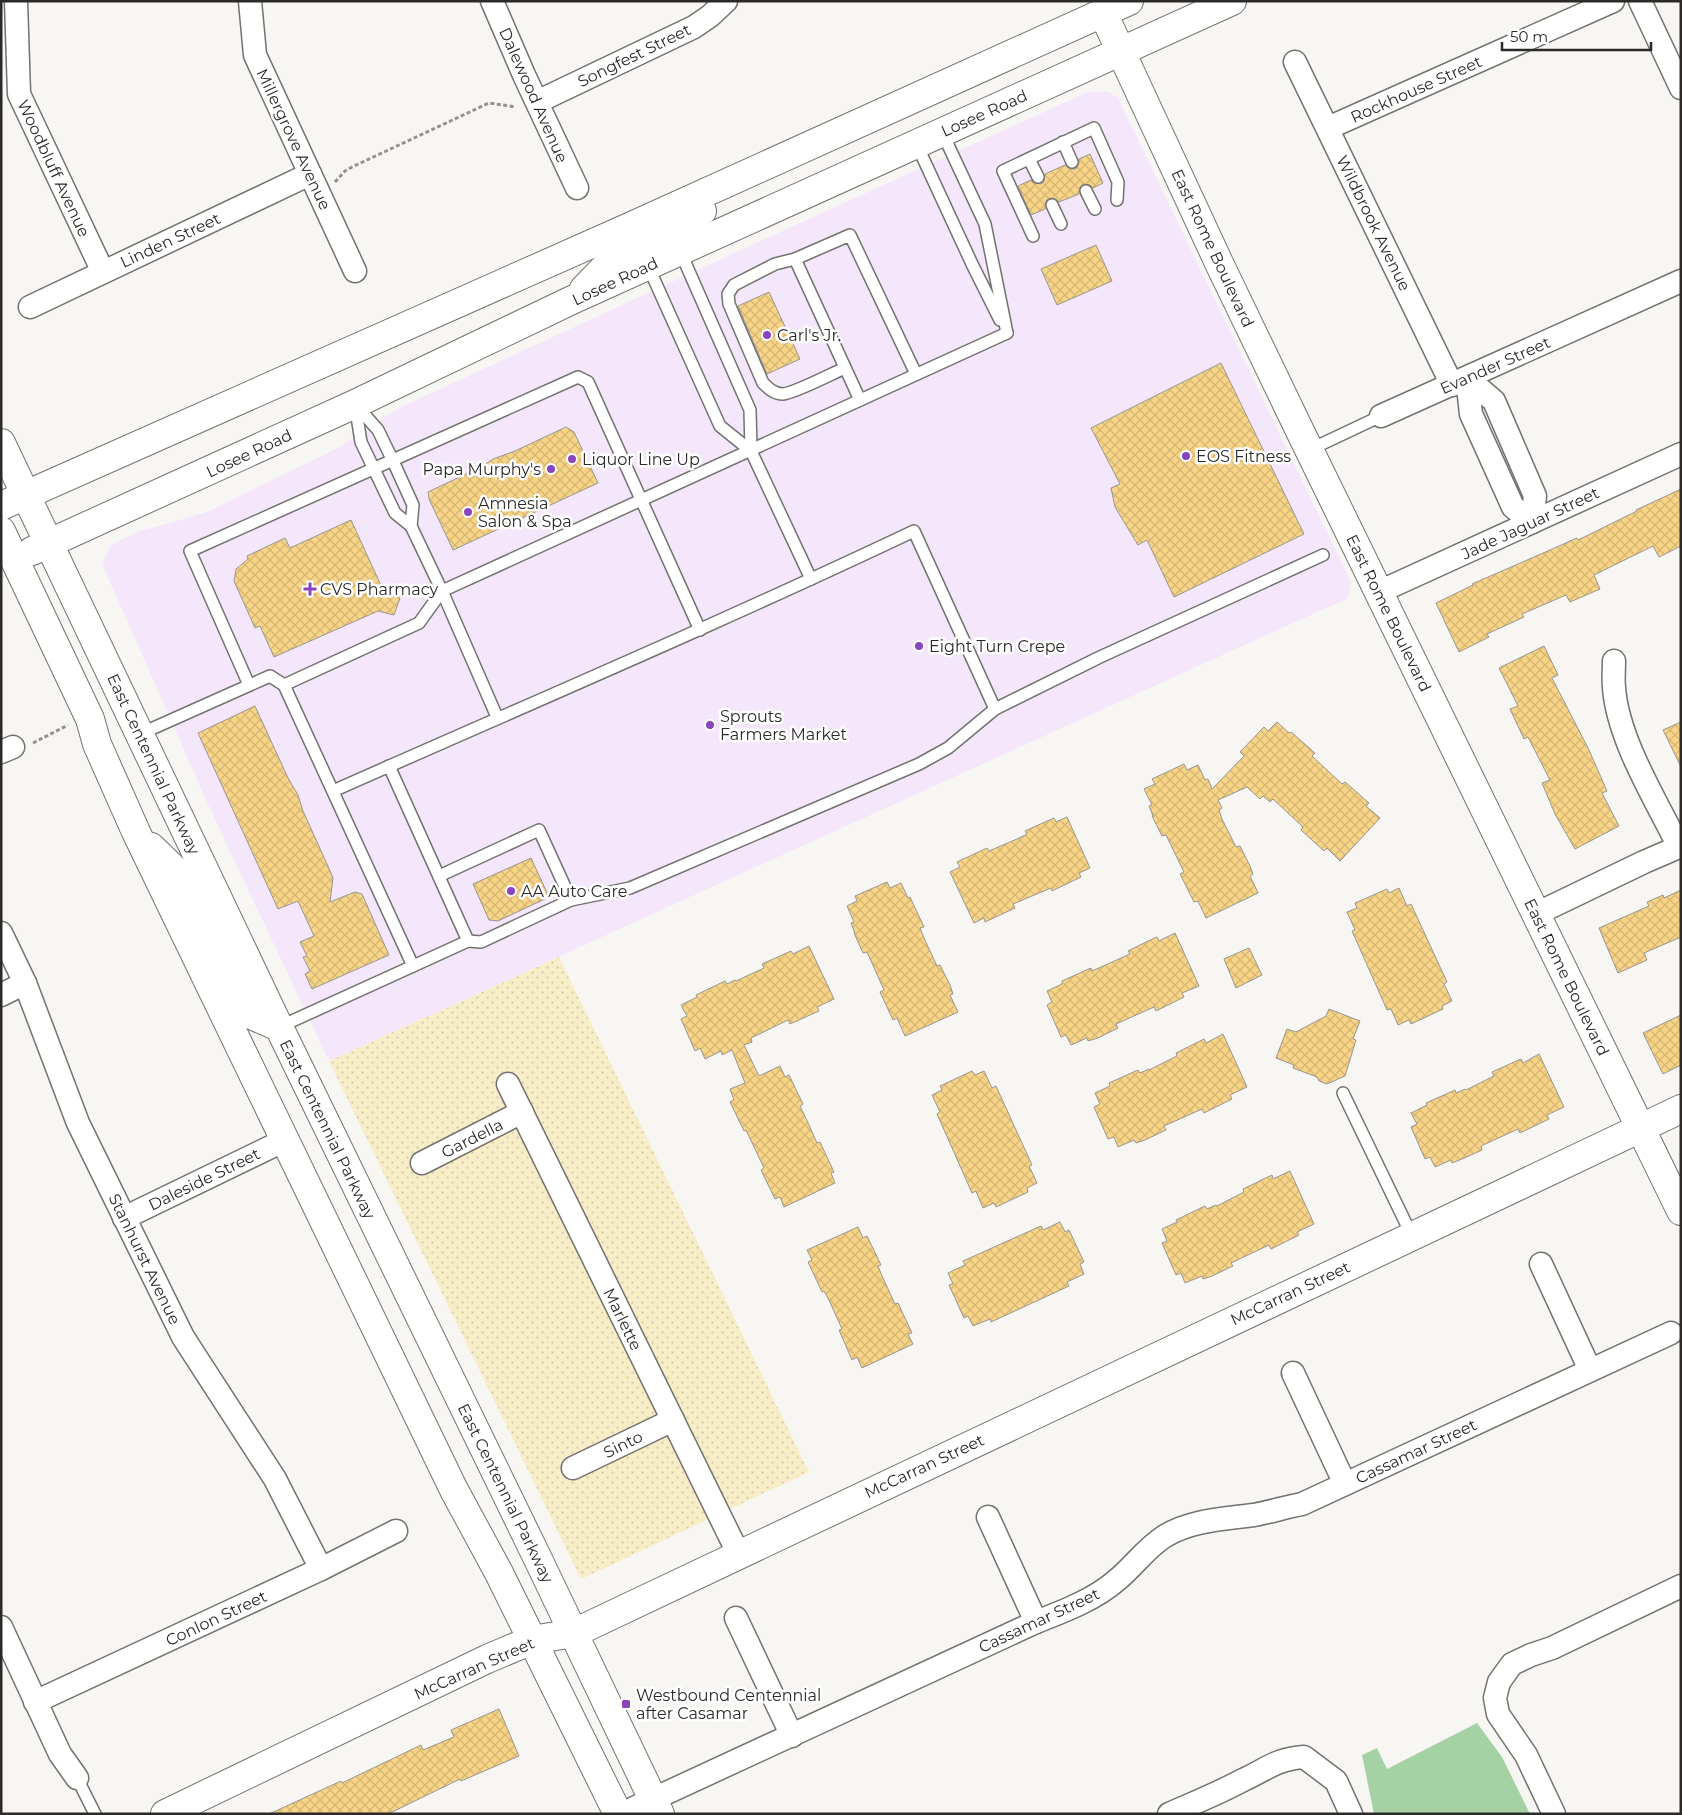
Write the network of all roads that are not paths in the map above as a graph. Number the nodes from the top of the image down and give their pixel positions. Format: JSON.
{"nodes":[{"id":1,"x":16,"y":1,"type":"edge"},
{"id":2,"x":250,"y":1,"type":"edge"},
{"id":3,"x":492,"y":1,"type":"edge"},
{"id":4,"x":726,"y":1,"type":"edge"},
{"id":5,"x":1129,"y":1,"type":"edge"},
{"id":6,"x":1232,"y":1,"type":"edge"},
{"id":7,"x":1613,"y":1,"type":"edge"},
{"id":8,"x":1640,"y":1,"type":"edge"},
{"id":9,"x":1100,"y":7,"type":"edge"},
{"id":10,"x":1122,"y":51,"type":"junction"},
{"id":11,"x":1295,"y":62,"type":"dead end"},
{"id":12,"x":1681,"y":88,"type":"edge"},
{"id":13,"x":537,"y":102,"type":"junction"},
{"id":14,"x":1328,"y":128,"type":"junction"},
{"id":15,"x":942,"y":132,"type":"junction"},
{"id":16,"x":1063,"y":142,"type":"junction"},
{"id":17,"x":916,"y":143,"type":"junction"},
{"id":18,"x":1029,"y":159,"type":"junction"},
{"id":19,"x":1072,"y":162,"type":"dead end"},
{"id":20,"x":754,"y":170,"type":"junction"},
{"id":21,"x":310,"y":174,"type":"junction"},
{"id":22,"x":1038,"y":177,"type":"dead end"},
{"id":23,"x":577,"y":188,"type":"dead end"},
{"id":24,"x":1086,"y":191,"type":"dead end"},
{"id":25,"x":1117,"y":200,"type":"dead end"},
{"id":26,"x":1052,"y":206,"type":"dead end"},
{"id":27,"x":1095,"y":210,"type":"dead end"},
{"id":28,"x":662,"y":213,"type":"junction"},
{"id":29,"x":1061,"y":224,"type":"dead end"},
{"id":30,"x":1033,"y":236,"type":"dead end"},
{"id":31,"x":680,"y":251,"type":"junction"},
{"id":32,"x":795,"y":259,"type":"junction"},
{"id":33,"x":648,"y":266,"type":"junction"},
{"id":34,"x":356,"y":271,"type":"dead end"},
{"id":35,"x":103,"y":272,"type":"junction"},
{"id":36,"x":1681,"y":281,"type":"edge"},
{"id":37,"x":572,"y":300,"type":"junction"},
{"id":38,"x":30,"y":307,"type":"dead end"},
{"id":39,"x":1007,"y":333,"type":"junction"},
{"id":40,"x":845,"y":368,"type":"junction"},
{"id":41,"x":916,"y":374,"type":"junction"},
{"id":42,"x":1459,"y":381,"type":"junction"},
{"id":43,"x":860,"y":400,"type":"junction"},
{"id":44,"x":355,"y":404,"type":"junction"},
{"id":45,"x":1380,"y":416,"type":"joint"},
{"id":46,"x":1,"y":443,"type":"edge"},
{"id":47,"x":1309,"y":450,"type":"junction"},
{"id":48,"x":751,"y":451,"type":"junction"},
{"id":49,"x":1681,"y":454,"type":"edge"},
{"id":50,"x":393,"y":461,"type":"junction"},
{"id":51,"x":374,"y":469,"type":"junction"},
{"id":52,"x":27,"y":496,"type":"junction"},
{"id":53,"x":642,"y":501,"type":"junction"},
{"id":54,"x":1,"y":506,"type":"edge"},
{"id":55,"x":1532,"y":522,"type":"junction"},
{"id":56,"x":411,"y":526,"type":"junction"},
{"id":57,"x":1,"y":531,"type":"edge"},
{"id":58,"x":50,"y":544,"type":"junction"},
{"id":59,"x":1323,"y":555,"type":"dead end"},
{"id":60,"x":8,"y":562,"type":"edge"},
{"id":61,"x":811,"y":579,"type":"junction"},
{"id":62,"x":442,"y":591,"type":"junction"},
{"id":63,"x":1379,"y":592,"type":"junction"},
{"id":64,"x":700,"y":630,"type":"junction"},
{"id":65,"x":1614,"y":661,"type":"dead end"},
{"id":66,"x":249,"y":685,"type":"junction"},
{"id":67,"x":284,"y":685,"type":"junction"},
{"id":68,"x":995,"y":709,"type":"junction"},
{"id":69,"x":497,"y":717,"type":"junction"},
{"id":70,"x":140,"y":734,"type":"junction"},
{"id":71,"x":389,"y":766,"type":"junction"},
{"id":72,"x":333,"y":791,"type":"junction"},
{"id":73,"x":136,"y":832,"type":"junction"},
{"id":74,"x":1680,"y":846,"type":"edge"},
{"id":75,"x":439,"y":876,"type":"junction"},
{"id":76,"x":571,"y":900,"type":"junction"},
{"id":77,"x":1536,"y":914,"type":"junction"},
{"id":78,"x":1,"y":933,"type":"edge"},
{"id":79,"x":468,"y":941,"type":"junction"},
{"id":80,"x":413,"y":966,"type":"junction"},
{"id":81,"x":25,"y":984,"type":"junction"},
{"id":82,"x":1,"y":995,"type":"edge"},
{"id":83,"x":279,"y":1027,"type":"junction"},
{"id":84,"x":508,"y":1084,"type":"dead end"},
{"id":85,"x":1343,"y":1093,"type":"dead end"},
{"id":86,"x":1681,"y":1109,"type":"edge"},
{"id":87,"x":522,"y":1112,"type":"junction"},
{"id":88,"x":1640,"y":1128,"type":"junction"},
{"id":89,"x":285,"y":1140,"type":"junction"},
{"id":90,"x":422,"y":1163,"type":"dead end"},
{"id":91,"x":1681,"y":1211,"type":"edge"},
{"id":92,"x":124,"y":1218,"type":"junction"},
{"id":93,"x":1412,"y":1236,"type":"junction"},
{"id":94,"x":1541,"y":1264,"type":"dead end"},
{"id":95,"x":1671,"y":1333,"type":"dead end"},
{"id":96,"x":1590,"y":1370,"type":"junction"},
{"id":97,"x":1293,"y":1373,"type":"dead end"},
{"id":98,"x":673,"y":1420,"type":"junction"},
{"id":99,"x":573,"y":1468,"type":"dead end"},
{"id":100,"x":1345,"y":1484,"type":"junction"},
{"id":101,"x":988,"y":1517,"type":"dead end"},
{"id":102,"x":396,"y":1531,"type":"dead end"},
{"id":103,"x":739,"y":1555,"type":"junction"},
{"id":104,"x":320,"y":1569,"type":"junction"},
{"id":105,"x":1681,"y":1586,"type":"edge"},
{"id":106,"x":736,"y":1618,"type":"dead end"},
{"id":107,"x":1036,"y":1622,"type":"junction"},
{"id":108,"x":1,"y":1627,"type":"edge"},
{"id":109,"x":574,"y":1633,"type":"junction"},
{"id":110,"x":532,"y":1640,"type":"junction"},
{"id":111,"x":36,"y":1702,"type":"junction"},
{"id":112,"x":792,"y":1736,"type":"junction"},
{"id":113,"x":78,"y":1778,"type":"joint"},
{"id":114,"x":656,"y":1806,"type":"edge"},
{"id":115,"x":95,"y":1814,"type":"edge"},
{"id":116,"x":165,"y":1814,"type":"edge"},
{"id":117,"x":620,"y":1814,"type":"edge"},
{"id":118,"x":1169,"y":1814,"type":"edge"},
{"id":119,"x":1351,"y":1814,"type":"edge"},
{"id":120,"x":1554,"y":1814,"type":"edge"}],
"edges":[{"from":1,"to":35,"type":"street","name":"Woodbluff Avenue"},
{"from":2,"to":21,"type":"street","name":"Millergrove Avenue"},
{"from":3,"to":13,"type":"street","name":"Dalewood Avenue"},
{"from":4,"to":13,"type":"street","name":"Songfest Street"},
{"from":5,"to":9,"type":"main road"},
{"from":6,"to":10,"type":"main road","name":"Losee Road"},
{"from":7,"to":14,"type":"street","name":"Rockhouse Street"},
{"from":8,"to":12,"type":"street"},
{"from":9,"to":10,"type":"main road","name":"East Rome Boulevard"},
{"from":9,"to":20,"type":"main road"},
{"from":10,"to":15,"type":"main road","name":"Losee Road"},
{"from":10,"to":47,"type":"main road","name":"East Rome Boulevard"},
{"from":11,"to":14,"type":"street","name":"Wildbrook Avenue"},
{"from":13,"to":23,"type":"street","name":"Dalewood Avenue"},
{"from":14,"to":42,"type":"street","name":"Wildbrook Avenue"},
{"from":15,"to":17,"type":"main road","name":"Losee Road"},
{"from":15,"to":39,"type":"lane"},
{"from":16,"to":18,"type":"lane"},
{"from":16,"to":19,"type":"lane"},
{"from":16,"to":25,"type":"lane"},
{"from":17,"to":31,"type":"main road","name":"Losee Road"},
{"from":17,"to":39,"type":"lane"},
{"from":18,"to":22,"type":"lane"},
{"from":18,"to":30,"type":"lane"},
{"from":20,"to":28,"type":"main road"},
{"from":20,"to":33,"type":"main road"},
{"from":21,"to":34,"type":"street","name":"Millergrove Avenue"},
{"from":21,"to":35,"type":"street","name":"Linden Street"},
{"from":24,"to":27,"type":"lane"},
{"from":26,"to":29,"type":"lane"},
{"from":28,"to":37,"type":"main road"},
{"from":28,"to":52,"type":"main road"},
{"from":31,"to":33,"type":"main road","name":"Losee Road"},
{"from":31,"to":48,"type":"lane"},
{"from":32,"to":40,"type":"lane"},
{"from":32,"to":40,"type":"lane"},
{"from":32,"to":41,"type":"lane"},
{"from":33,"to":37,"type":"main road","name":"Losee Road"},
{"from":33,"to":48,"type":"lane"},
{"from":35,"to":38,"type":"street","name":"Linden Street"},
{"from":36,"to":42,"type":"street","name":"Evander Street"},
{"from":37,"to":44,"type":"main road","name":"Losee Road"},
{"from":39,"to":41,"type":"lane"},
{"from":40,"to":43,"type":"lane"},
{"from":41,"to":43,"type":"lane"},
{"from":42,"to":45,"type":"street","name":"Evander Street"},
{"from":42,"to":55,"type":"street","name":"Wildbrook Avenue"},
{"from":43,"to":48,"type":"lane"},
{"from":44,"to":50,"type":"lane"},
{"from":44,"to":51,"type":"lane"},
{"from":44,"to":58,"type":"main road","name":"Losee Road"},
{"from":45,"to":47,"type":"lane","name":"Evander Street"},
{"from":46,"to":52,"type":"main road","name":"East Centennial Parkway"},
{"from":47,"to":63,"type":"main road","name":"East Rome Boulevard"},
{"from":48,"to":53,"type":"lane"},
{"from":48,"to":61,"type":"lane"},
{"from":49,"to":55,"type":"street","name":"Jade Jaguar Street"},
{"from":50,"to":51,"type":"lane"},
{"from":50,"to":53,"type":"lane"},
{"from":50,"to":56,"type":"lane"},
{"from":51,"to":56,"type":"lane"},
{"from":51,"to":66,"type":"lane"},
{"from":52,"to":54,"type":"main road"},
{"from":52,"to":58,"type":"main road","name":"East Centennial Parkway"},
{"from":53,"to":62,"type":"lane"},
{"from":53,"to":64,"type":"lane"},
{"from":55,"to":63,"type":"street","name":"Jade Jaguar Street"},
{"from":56,"to":62,"type":"lane"},
{"from":57,"to":60,"type":"main road"},
{"from":58,"to":60,"type":"main road","name":"Losee Road"},
{"from":58,"to":70,"type":"main road","name":"East Centennial Parkway"},
{"from":59,"to":68,"type":"lane"},
{"from":60,"to":73,"type":"main road"},
{"from":61,"to":64,"type":"lane"},
{"from":61,"to":68,"type":"lane"},
{"from":62,"to":67,"type":"lane"},
{"from":62,"to":69,"type":"lane"},
{"from":63,"to":77,"type":"main road","name":"East Rome Boulevard"},
{"from":64,"to":69,"type":"lane"},
{"from":65,"to":74,"type":"street"},
{"from":66,"to":67,"type":"lane"},
{"from":66,"to":70,"type":"lane"},
{"from":67,"to":72,"type":"lane"},
{"from":68,"to":76,"type":"lane"},
{"from":69,"to":71,"type":"lane"},
{"from":70,"to":83,"type":"main road","name":"East Centennial Parkway"},
{"from":71,"to":72,"type":"lane"},
{"from":71,"to":75,"type":"lane"},
{"from":72,"to":80,"type":"lane"},
{"from":73,"to":83,"type":"main road"},
{"from":73,"to":89,"type":"main road"},
{"from":74,"to":77,"type":"street"},
{"from":75,"to":76,"type":"lane"},
{"from":75,"to":79,"type":"lane"},
{"from":76,"to":79,"type":"lane"},
{"from":77,"to":88,"type":"main road","name":"East Rome Boulevard"},
{"from":78,"to":81,"type":"street","name":"Stanhurst Avenue"},
{"from":79,"to":80,"type":"lane"},
{"from":80,"to":83,"type":"lane"},
{"from":81,"to":82,"type":"street"},
{"from":81,"to":92,"type":"street","name":"Stanhurst Avenue"},
{"from":83,"to":109,"type":"main road","name":"East Centennial Parkway"},
{"from":84,"to":87,"type":"street","name":"Marlette"},
{"from":85,"to":93,"type":"lane"},
{"from":86,"to":88,"type":"main road","name":"McCarran Street"},
{"from":87,"to":90,"type":"street","name":"Gardella"},
{"from":87,"to":98,"type":"street","name":"Marlette"},
{"from":88,"to":91,"type":"main road","name":"East Rome Boulevard"},
{"from":88,"to":93,"type":"main road","name":"McCarran Street"},
{"from":89,"to":92,"type":"street","name":"Daleside Street"},
{"from":89,"to":110,"type":"main road"},
{"from":92,"to":104,"type":"street","name":"Stanhurst Avenue"},
{"from":93,"to":103,"type":"main road","name":"McCarran Street"},
{"from":94,"to":96,"type":"street"},
{"from":95,"to":96,"type":"street","name":"Cassamar Street"},
{"from":96,"to":100,"type":"street","name":"Cassamar Street"},
{"from":97,"to":100,"type":"street"},
{"from":98,"to":99,"type":"street","name":"Sinto"},
{"from":98,"to":103,"type":"street","name":"Marlette"},
{"from":100,"to":107,"type":"street","name":"Cassamar Street"},
{"from":101,"to":107,"type":"street"},
{"from":102,"to":104,"type":"street","name":"Conlon Street"},
{"from":103,"to":109,"type":"main road","name":"McCarran Street"},
{"from":104,"to":111,"type":"street","name":"Conlon Street"},
{"from":105,"to":120,"type":"street"},
{"from":106,"to":112,"type":"street"},
{"from":107,"to":112,"type":"street","name":"Cassamar Street"},
{"from":108,"to":111,"type":"street"},
{"from":109,"to":110,"type":"main road","name":"McCarran Street"},
{"from":109,"to":114,"type":"main road","name":"East Centennial Parkway"},
{"from":110,"to":116,"type":"main road","name":"McCarran Street"},
{"from":110,"to":117,"type":"main road"},
{"from":111,"to":113,"type":"street"},
{"from":112,"to":114,"type":"street","name":"Cassamar Street"},
{"from":113,"to":115,"type":"lane"},
{"from":114,"to":117,"type":"street","name":"Cassamar Street"},
{"from":118,"to":119,"type":"street"}]}
